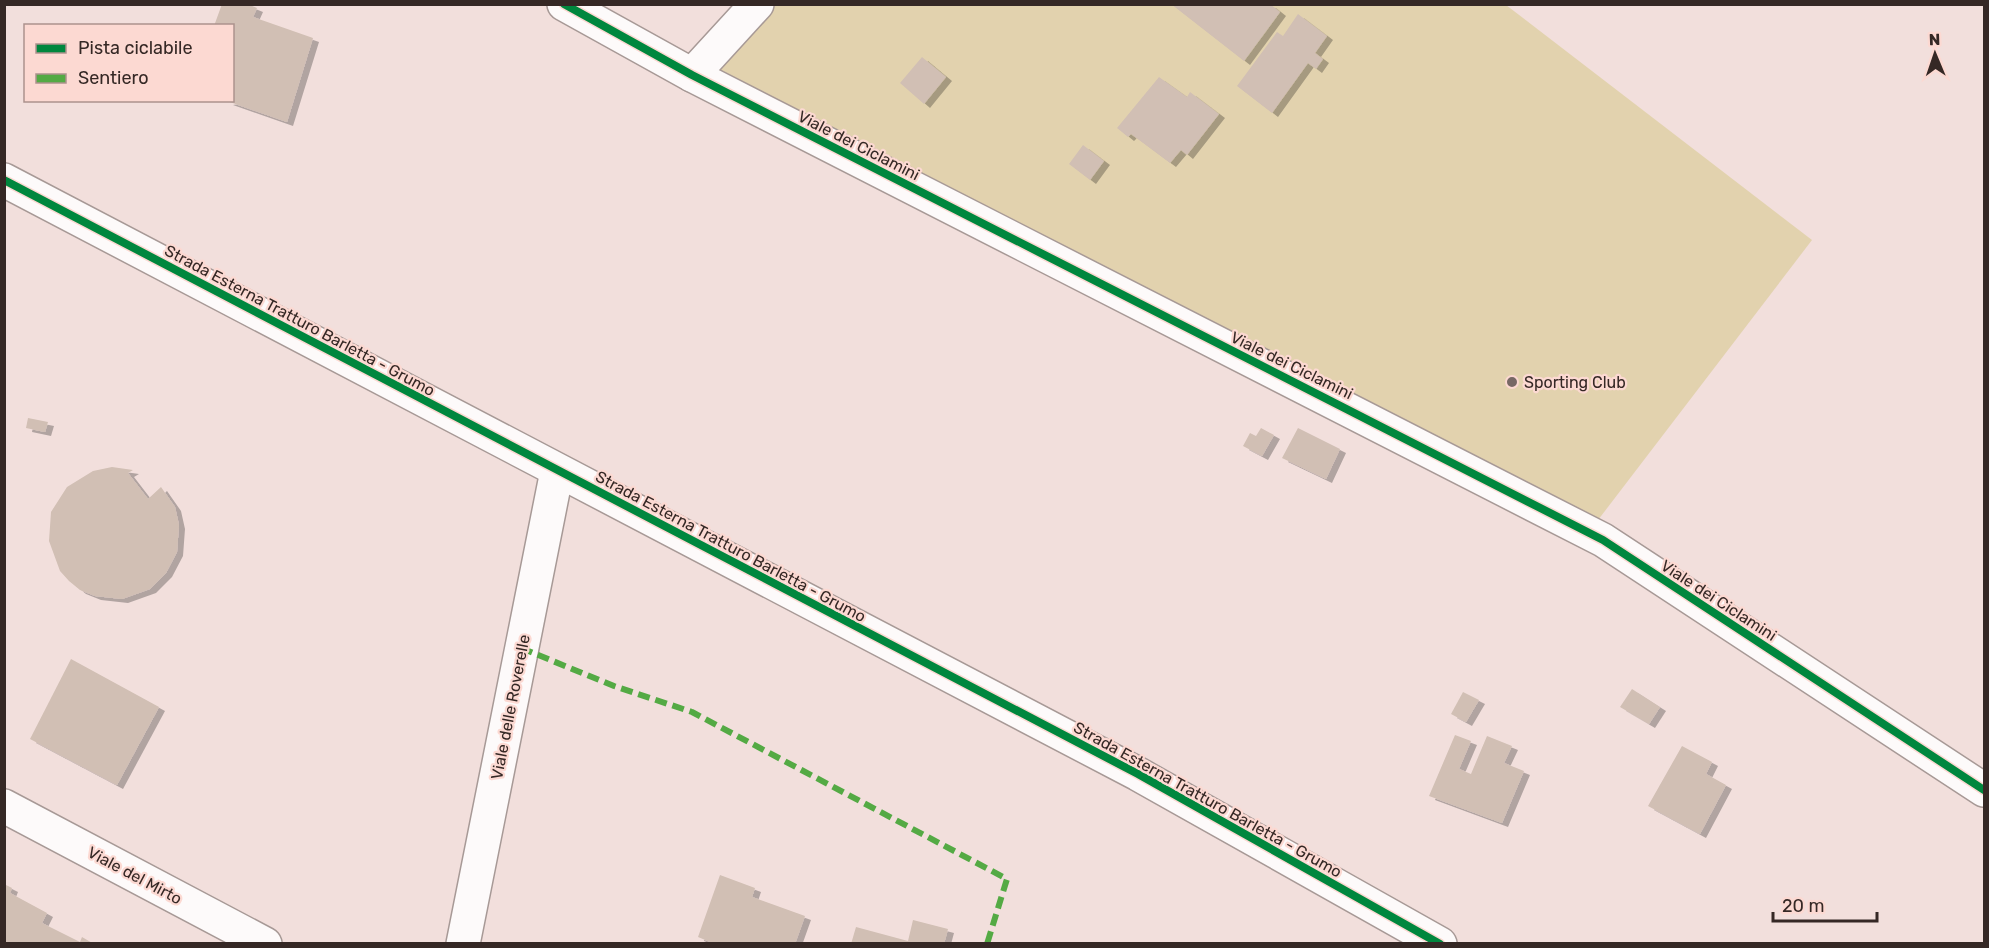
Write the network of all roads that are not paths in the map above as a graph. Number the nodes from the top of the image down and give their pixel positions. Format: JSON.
{"nodes":[{"id":1,"x":564,"y":4,"type":"edge"},
{"id":2,"x":757,"y":4,"type":"edge"},
{"id":3,"x":693,"y":75,"type":"junction"},
{"id":4,"x":4,"y":180,"type":"edge"},
{"id":5,"x":557,"y":471,"type":"junction"},
{"id":6,"x":1984,"y":790,"type":"edge"},
{"id":7,"x":4,"y":807,"type":"edge"},
{"id":8,"x":265,"y":944,"type":"edge"},
{"id":9,"x":463,"y":944,"type":"edge"},
{"id":10,"x":1440,"y":944,"type":"edge"}],
"edges":[{"from":1,"to":3,"type":"street","name":"Viale dei Ciclamini"},
{"from":2,"to":3,"type":"street"},
{"from":3,"to":6,"type":"street","name":"Viale dei Ciclamini"},
{"from":4,"to":5,"type":"street","name":"Strada Esterna Tratturo Barletta - Grumo"},
{"from":5,"to":9,"type":"street","name":"Viale delle Roverelle"},
{"from":5,"to":10,"type":"street","name":"Strada Esterna Tratturo Barletta - Grumo"},
{"from":7,"to":8,"type":"street","name":"Viale del Mirto"}]}
